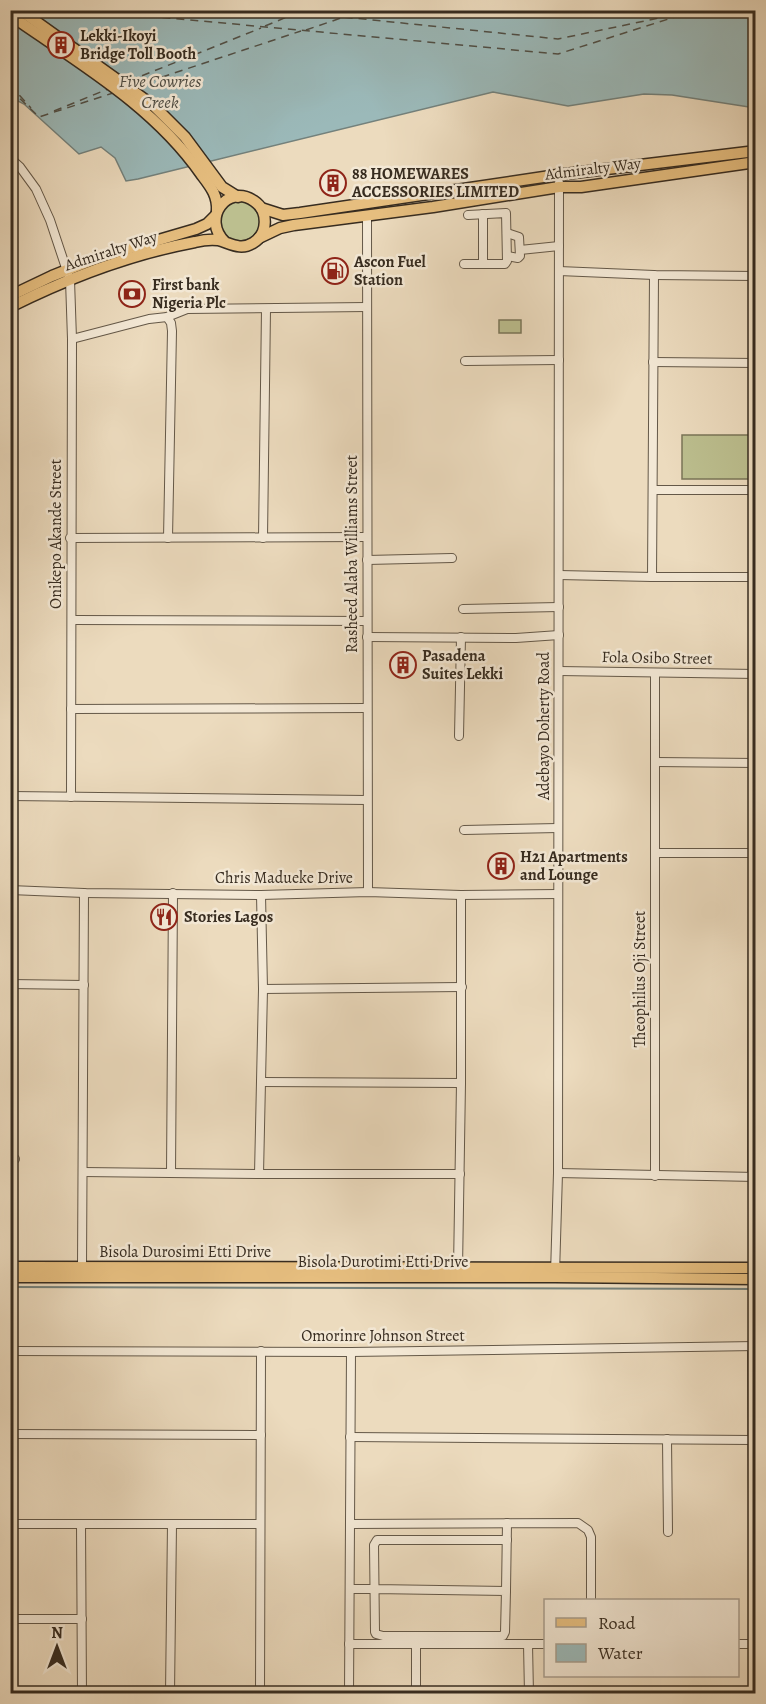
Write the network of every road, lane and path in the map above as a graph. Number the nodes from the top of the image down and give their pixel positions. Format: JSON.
{"nodes":[{"id":1,"x":20,"y":10,"type":"edge"},
{"id":2,"x":10,"y":15,"type":"edge"},
{"id":3,"x":756,"y":151,"type":"edge"},
{"id":4,"x":10,"y":158,"type":"edge"},
{"id":5,"x":756,"y":162,"type":"edge"},
{"id":6,"x":557,"y":175,"type":"junction"},
{"id":7,"x":214,"y":185,"type":"junction"},
{"id":8,"x":560,"y":187,"type":"junction"},
{"id":9,"x":238,"y":196,"type":"junction"},
{"id":10,"x":261,"y":208,"type":"junction"},
{"id":11,"x":216,"y":214,"type":"junction"},
{"id":12,"x":483,"y":214,"type":"junction"},
{"id":13,"x":468,"y":215,"type":"dead end"},
{"id":14,"x":367,"y":216,"type":"junction"},
{"id":15,"x":507,"y":233,"type":"junction"},
{"id":16,"x":259,"y":238,"type":"junction"},
{"id":17,"x":225,"y":242,"type":"junction"},
{"id":18,"x":559,"y":246,"type":"junction"},
{"id":19,"x":520,"y":250,"type":"junction"},
{"id":20,"x":507,"y":256,"type":"junction"},
{"id":21,"x":464,"y":264,"type":"dead end"},
{"id":22,"x":483,"y":264,"type":"junction"},
{"id":23,"x":559,"y":271,"type":"junction"},
{"id":24,"x":68,"y":275,"type":"junction"},
{"id":25,"x":654,"y":275,"type":"junction"},
{"id":26,"x":756,"y":276,"type":"edge"},
{"id":27,"x":10,"y":296,"type":"edge"},
{"id":28,"x":10,"y":307,"type":"edge"},
{"id":29,"x":367,"y":307,"type":"junction"},
{"id":30,"x":266,"y":309,"type":"junction"},
{"id":31,"x":166,"y":317,"type":"junction"},
{"id":32,"x":72,"y":339,"type":"junction"},
{"id":33,"x":559,"y":360,"type":"junction"},
{"id":34,"x":465,"y":361,"type":"dead end"},
{"id":35,"x":653,"y":362,"type":"junction"},
{"id":36,"x":756,"y":363,"type":"edge"},
{"id":37,"x":653,"y":490,"type":"junction"},
{"id":38,"x":756,"y":490,"type":"edge"},
{"id":39,"x":366,"y":537,"type":"junction"},
{"id":40,"x":70,"y":538,"type":"junction"},
{"id":41,"x":168,"y":538,"type":"junction"},
{"id":42,"x":263,"y":538,"type":"junction"},
{"id":43,"x":452,"y":558,"type":"dead end"},
{"id":44,"x":367,"y":560,"type":"junction"},
{"id":45,"x":559,"y":574,"type":"junction"},
{"id":46,"x":651,"y":577,"type":"junction"},
{"id":47,"x":756,"y":577,"type":"edge"},
{"id":48,"x":559,"y":607,"type":"junction"},
{"id":49,"x":463,"y":609,"type":"dead end"},
{"id":50,"x":72,"y":620,"type":"junction"},
{"id":51,"x":367,"y":621,"type":"junction"},
{"id":52,"x":559,"y":635,"type":"junction"},
{"id":53,"x":367,"y":637,"type":"junction"},
{"id":54,"x":461,"y":637,"type":"junction"},
{"id":55,"x":559,"y":671,"type":"junction"},
{"id":56,"x":655,"y":674,"type":"junction"},
{"id":57,"x":756,"y":674,"type":"edge"},
{"id":58,"x":367,"y":708,"type":"junction"},
{"id":59,"x":71,"y":709,"type":"junction"},
{"id":60,"x":459,"y":736,"type":"dead end"},
{"id":61,"x":656,"y":762,"type":"junction"},
{"id":62,"x":756,"y":763,"type":"edge"},
{"id":63,"x":10,"y":796,"type":"edge"},
{"id":64,"x":70,"y":796,"type":"junction"},
{"id":65,"x":367,"y":800,"type":"junction"},
{"id":66,"x":558,"y":828,"type":"junction"},
{"id":67,"x":464,"y":830,"type":"dead end"},
{"id":68,"x":655,"y":853,"type":"junction"},
{"id":69,"x":754,"y":853,"type":"edge"},
{"id":70,"x":10,"y":890,"type":"edge"},
{"id":71,"x":368,"y":892,"type":"junction"},
{"id":72,"x":84,"y":893,"type":"junction"},
{"id":73,"x":173,"y":893,"type":"junction"},
{"id":74,"x":558,"y":894,"type":"junction"},
{"id":75,"x":261,"y":895,"type":"junction"},
{"id":76,"x":461,"y":896,"type":"junction"},
{"id":77,"x":10,"y":984,"type":"edge"},
{"id":78,"x":84,"y":985,"type":"junction"},
{"id":79,"x":462,"y":987,"type":"junction"},
{"id":80,"x":263,"y":989,"type":"junction"},
{"id":81,"x":261,"y":1082,"type":"junction"},
{"id":82,"x":461,"y":1083,"type":"junction"},
{"id":83,"x":83,"y":1172,"type":"junction"},
{"id":84,"x":171,"y":1173,"type":"junction"},
{"id":85,"x":558,"y":1173,"type":"junction"},
{"id":86,"x":259,"y":1174,"type":"junction"},
{"id":87,"x":460,"y":1174,"type":"junction"},
{"id":88,"x":655,"y":1176,"type":"junction"},
{"id":89,"x":754,"y":1177,"type":"edge"},
{"id":90,"x":82,"y":1266,"type":"junction"},
{"id":91,"x":10,"y":1267,"type":"edge"},
{"id":92,"x":458,"y":1268,"type":"junction"},
{"id":93,"x":756,"y":1268,"type":"edge"},
{"id":94,"x":555,"y":1272,"type":"junction"},
{"id":95,"x":10,"y":1277,"type":"edge"},
{"id":96,"x":756,"y":1279,"type":"edge"},
{"id":97,"x":754,"y":1346,"type":"edge"},
{"id":98,"x":10,"y":1351,"type":"edge"},
{"id":99,"x":261,"y":1351,"type":"junction"},
{"id":100,"x":351,"y":1352,"type":"junction"},
{"id":101,"x":10,"y":1434,"type":"edge"},
{"id":102,"x":261,"y":1435,"type":"junction"},
{"id":103,"x":350,"y":1437,"type":"junction"},
{"id":104,"x":667,"y":1439,"type":"junction"},
{"id":105,"x":753,"y":1440,"type":"junction"},
{"id":106,"x":507,"y":1523,"type":"junction"},
{"id":107,"x":10,"y":1524,"type":"edge"},
{"id":108,"x":81,"y":1524,"type":"junction"},
{"id":109,"x":172,"y":1524,"type":"junction"},
{"id":110,"x":260,"y":1524,"type":"junction"},
{"id":111,"x":350,"y":1524,"type":"junction"},
{"id":112,"x":668,"y":1532,"type":"dead end"},
{"id":113,"x":507,"y":1540,"type":"junction"},
{"id":114,"x":350,"y":1589,"type":"junction"},
{"id":115,"x":374,"y":1589,"type":"junction"},
{"id":116,"x":506,"y":1591,"type":"junction"},
{"id":117,"x":591,"y":1599,"type":"edge"},
{"id":118,"x":10,"y":1619,"type":"edge"},
{"id":119,"x":82,"y":1620,"type":"junction"},
{"id":120,"x":349,"y":1644,"type":"junction"},
{"id":121,"x":416,"y":1644,"type":"junction"},
{"id":122,"x":528,"y":1644,"type":"junction"},
{"id":123,"x":544,"y":1644,"type":"edge"},
{"id":124,"x":739,"y":1644,"type":"edge"},
{"id":125,"x":755,"y":1644,"type":"edge"},
{"id":126,"x":82,"y":1694,"type":"edge"},
{"id":127,"x":171,"y":1694,"type":"edge"},
{"id":128,"x":260,"y":1694,"type":"edge"},
{"id":129,"x":349,"y":1694,"type":"edge"},
{"id":130,"x":416,"y":1694,"type":"edge"},
{"id":131,"x":529,"y":1694,"type":"edge"}],
"edges":[{"from":1,"to":7,"type":"main road"},
{"from":2,"to":7,"type":"main road"},
{"from":3,"to":6,"type":"main road","name":"Admiralty Way"},
{"from":4,"to":24,"type":"street","name":"Onikepo Akande Street"},
{"from":5,"to":8,"type":"main road","name":"Admiralty Way"},
{"from":6,"to":8,"type":"street","name":"Adebayo Doherty Road"},
{"from":6,"to":10,"type":"main road","name":"Admiralty Way"},
{"from":7,"to":9,"type":"main road"},
{"from":7,"to":11,"type":"main road"},
{"from":8,"to":14,"type":"main road","name":"Admiralty Way"},
{"from":8,"to":18,"type":"street","name":"Adebayo Doherty Road"},
{"from":9,"to":10,"type":"main road"},
{"from":9,"to":11,"type":"main road"},
{"from":10,"to":16,"type":"main road"},
{"from":11,"to":17,"type":"main road"},
{"from":11,"to":24,"type":"main road","name":"Admiralty Way"},
{"from":12,"to":13,"type":"street"},
{"from":12,"to":15,"type":"street"},
{"from":12,"to":22,"type":"street"},
{"from":14,"to":16,"type":"main road","name":"Admiralty Way"},
{"from":14,"to":29,"type":"street","name":"Rasheed Alaba Williams Street"},
{"from":15,"to":19,"type":"street"},
{"from":15,"to":20,"type":"street"},
{"from":16,"to":17,"type":"main road"},
{"from":17,"to":24,"type":"main road","name":"Admiralty Way"},
{"from":18,"to":19,"type":"street"},
{"from":18,"to":23,"type":"street","name":"Adebayo Doherty Road"},
{"from":19,"to":20,"type":"street"},
{"from":20,"to":22,"type":"street"},
{"from":21,"to":22,"type":"street"},
{"from":23,"to":25,"type":"street"},
{"from":23,"to":33,"type":"street","name":"Adebayo Doherty Road"},
{"from":24,"to":27,"type":"main road","name":"Admiralty Way"},
{"from":24,"to":28,"type":"main road","name":"Admiralty Way"},
{"from":24,"to":32,"type":"street","name":"Onikepo Akande Street"},
{"from":25,"to":26,"type":"street"},
{"from":25,"to":35,"type":"street"},
{"from":29,"to":30,"type":"street"},
{"from":29,"to":39,"type":"street","name":"Rasheed Alaba Williams Street"},
{"from":30,"to":31,"type":"street"},
{"from":30,"to":42,"type":"street"},
{"from":31,"to":32,"type":"street"},
{"from":31,"to":41,"type":"street"},
{"from":32,"to":40,"type":"street","name":"Onikepo Akande Street"},
{"from":33,"to":34,"type":"street"},
{"from":33,"to":45,"type":"street","name":"Adebayo Doherty Road"},
{"from":35,"to":36,"type":"street"},
{"from":35,"to":37,"type":"street"},
{"from":37,"to":38,"type":"street"},
{"from":37,"to":46,"type":"street"},
{"from":39,"to":42,"type":"street"},
{"from":39,"to":44,"type":"street","name":"Rasheed Alaba Williams Street"},
{"from":40,"to":41,"type":"street"},
{"from":40,"to":50,"type":"street","name":"Onikepo Akande Street"},
{"from":41,"to":42,"type":"street"},
{"from":43,"to":44,"type":"street"},
{"from":44,"to":51,"type":"street","name":"Rasheed Alaba Williams Street"},
{"from":45,"to":46,"type":"street"},
{"from":45,"to":48,"type":"street","name":"Adebayo Doherty Road"},
{"from":46,"to":47,"type":"street"},
{"from":48,"to":49,"type":"street"},
{"from":48,"to":52,"type":"street","name":"Adebayo Doherty Road"},
{"from":50,"to":51,"type":"street"},
{"from":50,"to":59,"type":"street","name":"Onikepo Akande Street"},
{"from":51,"to":53,"type":"street","name":"Rasheed Alaba Williams Street"},
{"from":52,"to":54,"type":"street"},
{"from":52,"to":55,"type":"street","name":"Adebayo Doherty Road"},
{"from":53,"to":54,"type":"street"},
{"from":53,"to":58,"type":"street","name":"Rasheed Alaba Williams Street"},
{"from":54,"to":60,"type":"street"},
{"from":55,"to":56,"type":"street","name":"Fola Osibo Street"},
{"from":55,"to":66,"type":"street","name":"Adebayo Doherty Road"},
{"from":56,"to":57,"type":"street","name":"Fola Osibo Street"},
{"from":56,"to":61,"type":"street","name":"Theophilus Oji Street"},
{"from":58,"to":59,"type":"street"},
{"from":58,"to":65,"type":"street","name":"Rasheed Alaba Williams Street"},
{"from":59,"to":64,"type":"street","name":"Onikepo Akande Street"},
{"from":61,"to":62,"type":"street"},
{"from":61,"to":68,"type":"street","name":"Theophilus Oji Street"},
{"from":63,"to":64,"type":"street"},
{"from":64,"to":65,"type":"street"},
{"from":65,"to":71,"type":"street","name":"Rasheed Alaba Williams Street"},
{"from":66,"to":67,"type":"street"},
{"from":66,"to":74,"type":"street","name":"Adebayo Doherty Road"},
{"from":68,"to":69,"type":"street"},
{"from":68,"to":88,"type":"street","name":"Theophilus Oji Street"},
{"from":69,"to":89,"type":"street"},
{"from":70,"to":72,"type":"street","name":"Chris Madueke Drive"},
{"from":71,"to":75,"type":"street","name":"Chris Madueke Drive"},
{"from":71,"to":76,"type":"street","name":"Chris Madueke Drive"},
{"from":72,"to":73,"type":"street","name":"Chris Madueke Drive"},
{"from":72,"to":78,"type":"street"},
{"from":73,"to":75,"type":"street","name":"Chris Madueke Drive"},
{"from":73,"to":84,"type":"street"},
{"from":74,"to":76,"type":"street","name":"Chris Madueke Drive"},
{"from":74,"to":85,"type":"street","name":"Adebayo Doherty Road"},
{"from":75,"to":80,"type":"street"},
{"from":76,"to":79,"type":"street"},
{"from":77,"to":78,"type":"street"},
{"from":78,"to":83,"type":"street"},
{"from":79,"to":80,"type":"street"},
{"from":79,"to":82,"type":"street"},
{"from":80,"to":81,"type":"street"},
{"from":81,"to":82,"type":"street"},
{"from":81,"to":86,"type":"street"},
{"from":82,"to":87,"type":"street"},
{"from":83,"to":84,"type":"street"},
{"from":83,"to":90,"type":"street"},
{"from":84,"to":86,"type":"street"},
{"from":85,"to":88,"type":"street"},
{"from":85,"to":94,"type":"street","name":"Adebayo Doherty Road"},
{"from":86,"to":87,"type":"street"},
{"from":87,"to":92,"type":"street"},
{"from":88,"to":89,"type":"street"},
{"from":90,"to":91,"type":"main road","name":"Bisola Durosimi Etti Drive"},
{"from":90,"to":92,"type":"main road","name":"Bisola Durosimi Etti Drive"},
{"from":92,"to":94,"type":"main road","name":"Bisola Durosimi Etti Drive"},
{"from":93,"to":94,"type":"main road","name":"Bisola Durosimi Etti Drive"},
{"from":94,"to":95,"type":"main road","name":"Bisola Durotimi Etti Drive"},
{"from":94,"to":96,"type":"main road","name":"Bisola Durotimi Etti Drive"},
{"from":97,"to":100,"type":"street","name":"Omorinre Johnson Street"},
{"from":97,"to":105,"type":"street"},
{"from":98,"to":99,"type":"street","name":"Omorinre Johnson Street"},
{"from":99,"to":100,"type":"street","name":"Omorinre Johnson Street"},
{"from":99,"to":102,"type":"street"},
{"from":100,"to":103,"type":"street"},
{"from":101,"to":102,"type":"street"},
{"from":102,"to":110,"type":"street"},
{"from":103,"to":104,"type":"street"},
{"from":103,"to":111,"type":"street"},
{"from":104,"to":105,"type":"street"},
{"from":104,"to":112,"type":"street"},
{"from":105,"to":125,"type":"street"},
{"from":106,"to":111,"type":"street"},
{"from":106,"to":113,"type":"street"},
{"from":106,"to":117,"type":"street"},
{"from":107,"to":108,"type":"street"},
{"from":108,"to":109,"type":"street"},
{"from":108,"to":119,"type":"street"},
{"from":109,"to":110,"type":"street"},
{"from":109,"to":127,"type":"street"},
{"from":110,"to":128,"type":"street"},
{"from":111,"to":114,"type":"street"},
{"from":113,"to":115,"type":"street"},
{"from":113,"to":116,"type":"street"},
{"from":114,"to":115,"type":"street"},
{"from":114,"to":120,"type":"street"},
{"from":115,"to":116,"type":"street"},
{"from":115,"to":116,"type":"street"},
{"from":118,"to":119,"type":"street"},
{"from":119,"to":126,"type":"street"},
{"from":120,"to":121,"type":"street"},
{"from":120,"to":129,"type":"street"},
{"from":121,"to":122,"type":"street"},
{"from":121,"to":130,"type":"street"},
{"from":122,"to":123,"type":"street"},
{"from":122,"to":131,"type":"street"},
{"from":124,"to":125,"type":"street"}]}
